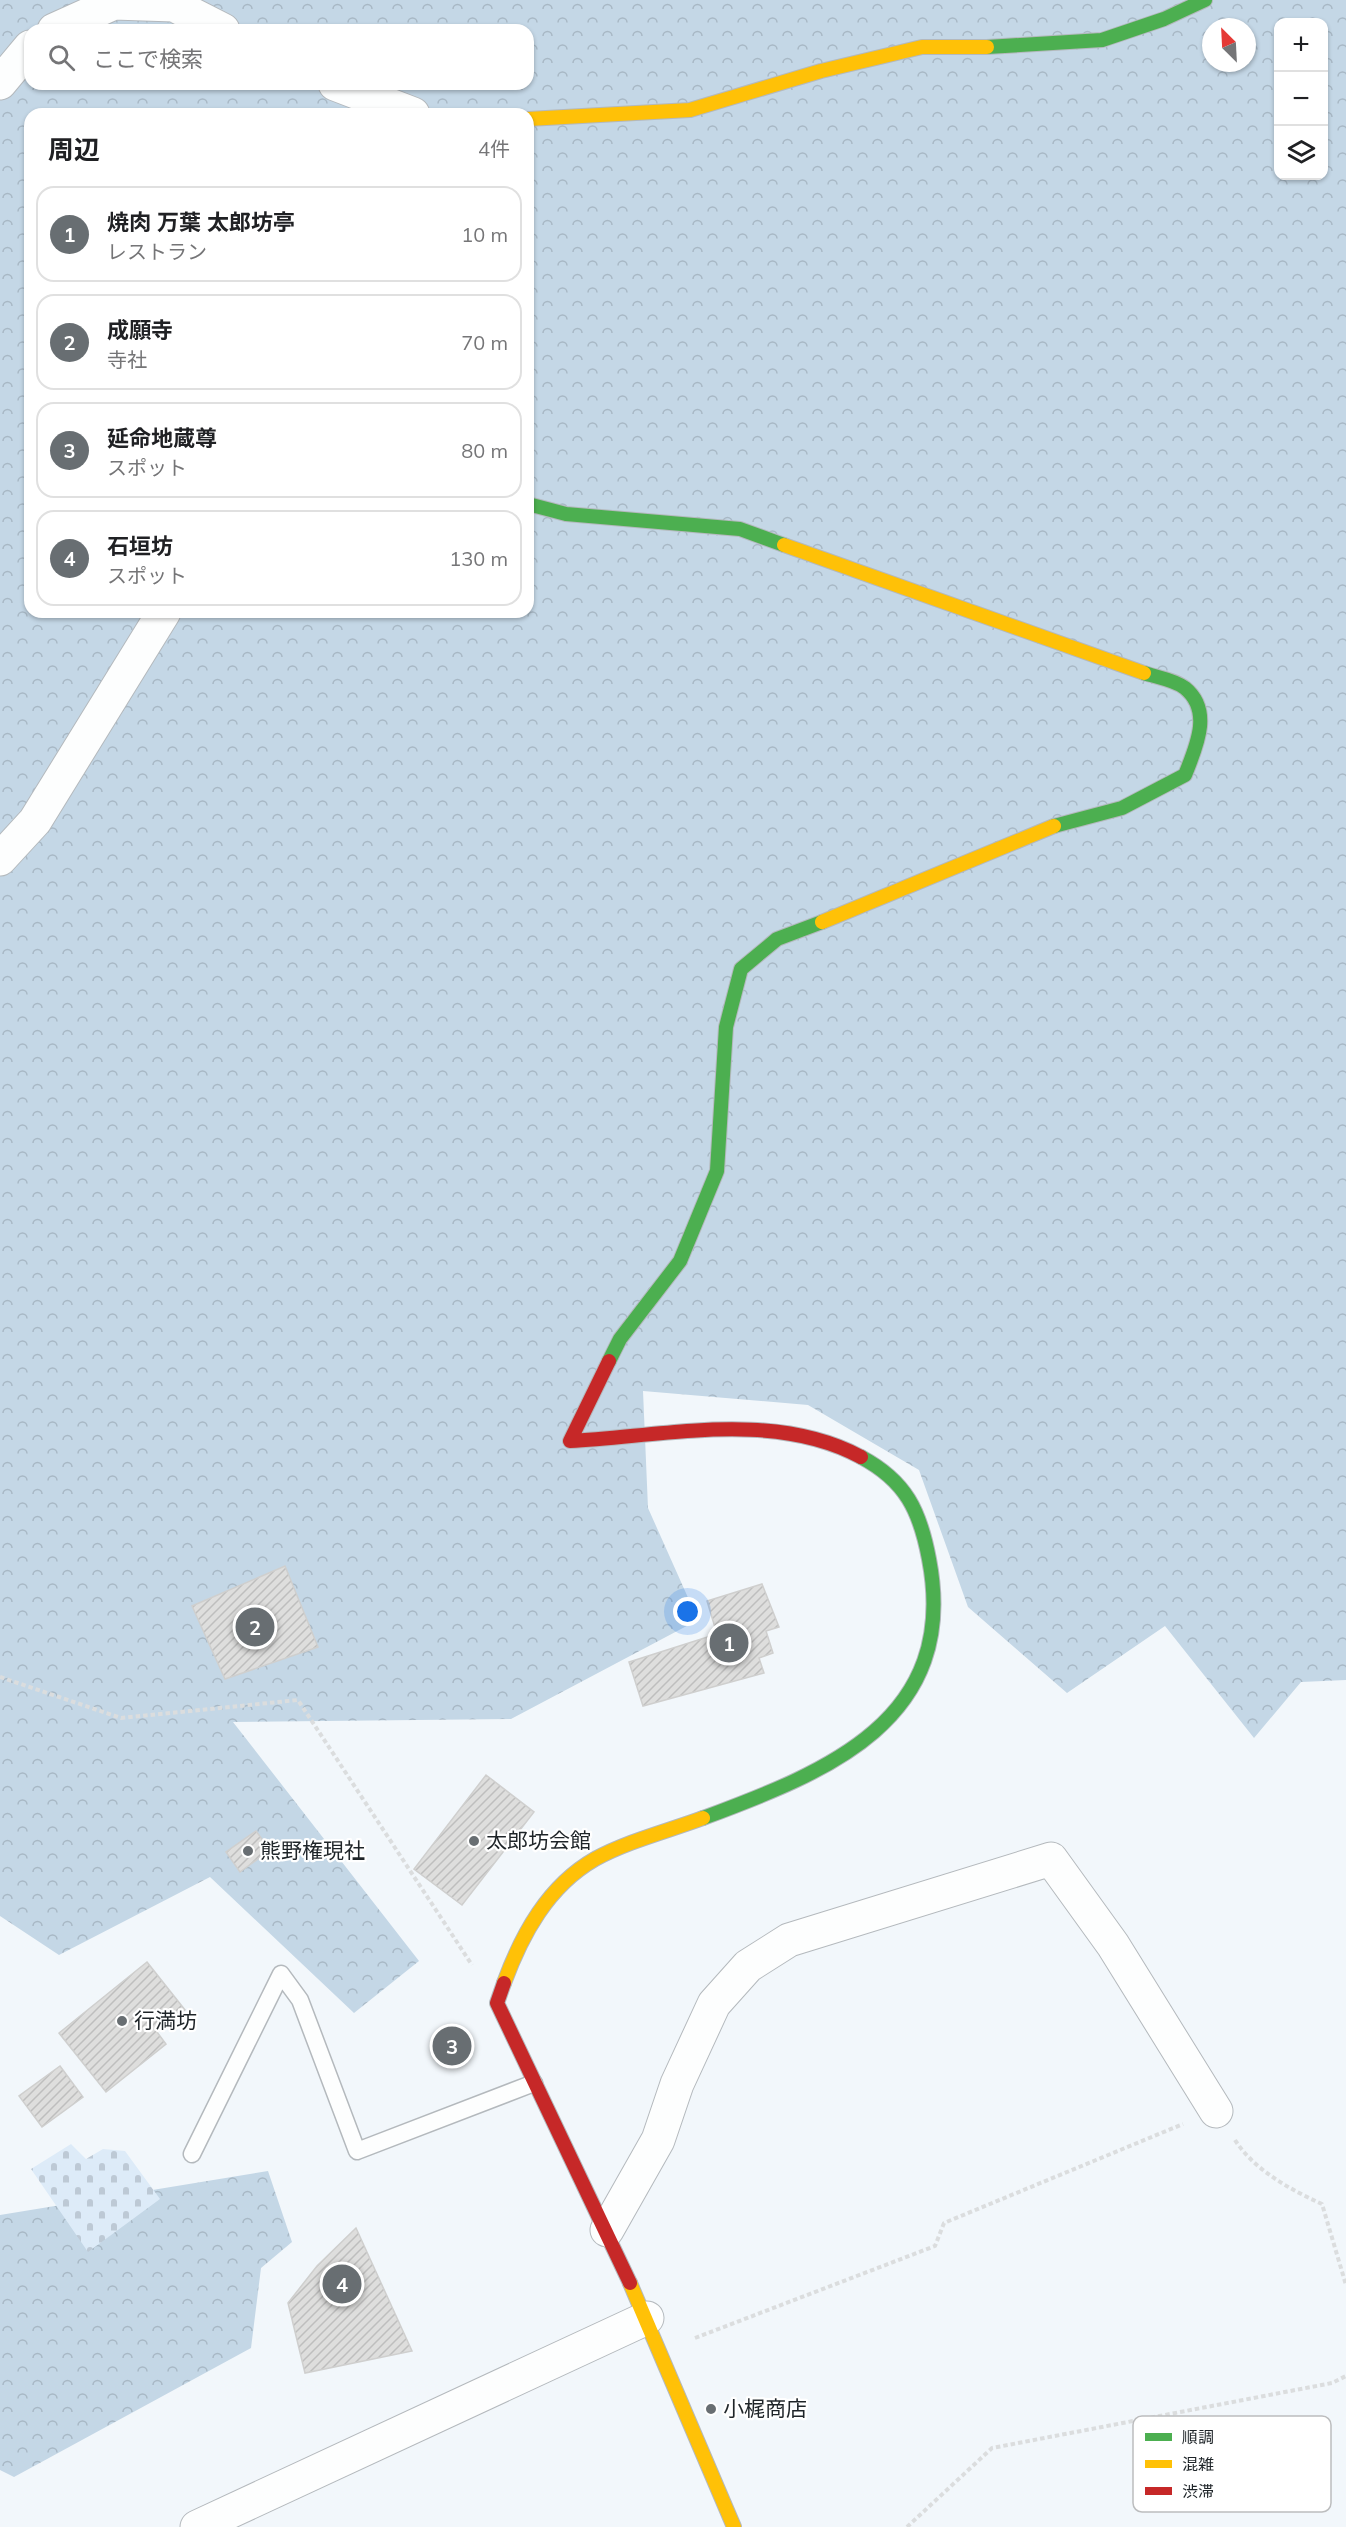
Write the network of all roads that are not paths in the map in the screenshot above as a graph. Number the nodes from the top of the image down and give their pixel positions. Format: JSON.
{"nodes":[{"id":1,"x":1205,"y":0,"type":"edge"},
{"id":2,"x":67,"y":24,"type":"edge"},
{"id":3,"x":211,"y":24,"type":"edge"},
{"id":4,"x":24,"y":54,"type":"edge"},
{"id":5,"x":0,"y":83,"type":"edge"},
{"id":6,"x":351,"y":90,"type":"edge"},
{"id":7,"x":397,"y":108,"type":"edge"},
{"id":8,"x":534,"y":120,"type":"edge"},
{"id":9,"x":534,"y":506,"type":"edge"},
{"id":10,"x":160,"y":618,"type":"edge"},
{"id":11,"x":0,"y":859,"type":"edge"},
{"id":12,"x":534,"y":2083,"type":"junction"},
{"id":13,"x":1216,"y":2111,"type":"road end"},
{"id":14,"x":192,"y":2154,"type":"dead end"},
{"id":15,"x":607,"y":2230,"type":"junction"},
{"id":16,"x":647,"y":2318,"type":"junction"},
{"id":17,"x":197,"y":2527,"type":"edge"},
{"id":18,"x":734,"y":2527,"type":"edge"}],
"edges":[{"from":1,"to":8,"type":"street"},
{"from":2,"to":3,"type":"street"},
{"from":4,"to":5,"type":"street"},
{"from":6,"to":7,"type":"street"},
{"from":9,"to":12,"type":"street"},
{"from":10,"to":11,"type":"street"},
{"from":12,"to":14,"type":"lane"},
{"from":12,"to":15,"type":"street"},
{"from":13,"to":15,"type":"street"},
{"from":15,"to":16,"type":"street"},
{"from":16,"to":17,"type":"street"},
{"from":16,"to":18,"type":"street"}]}
